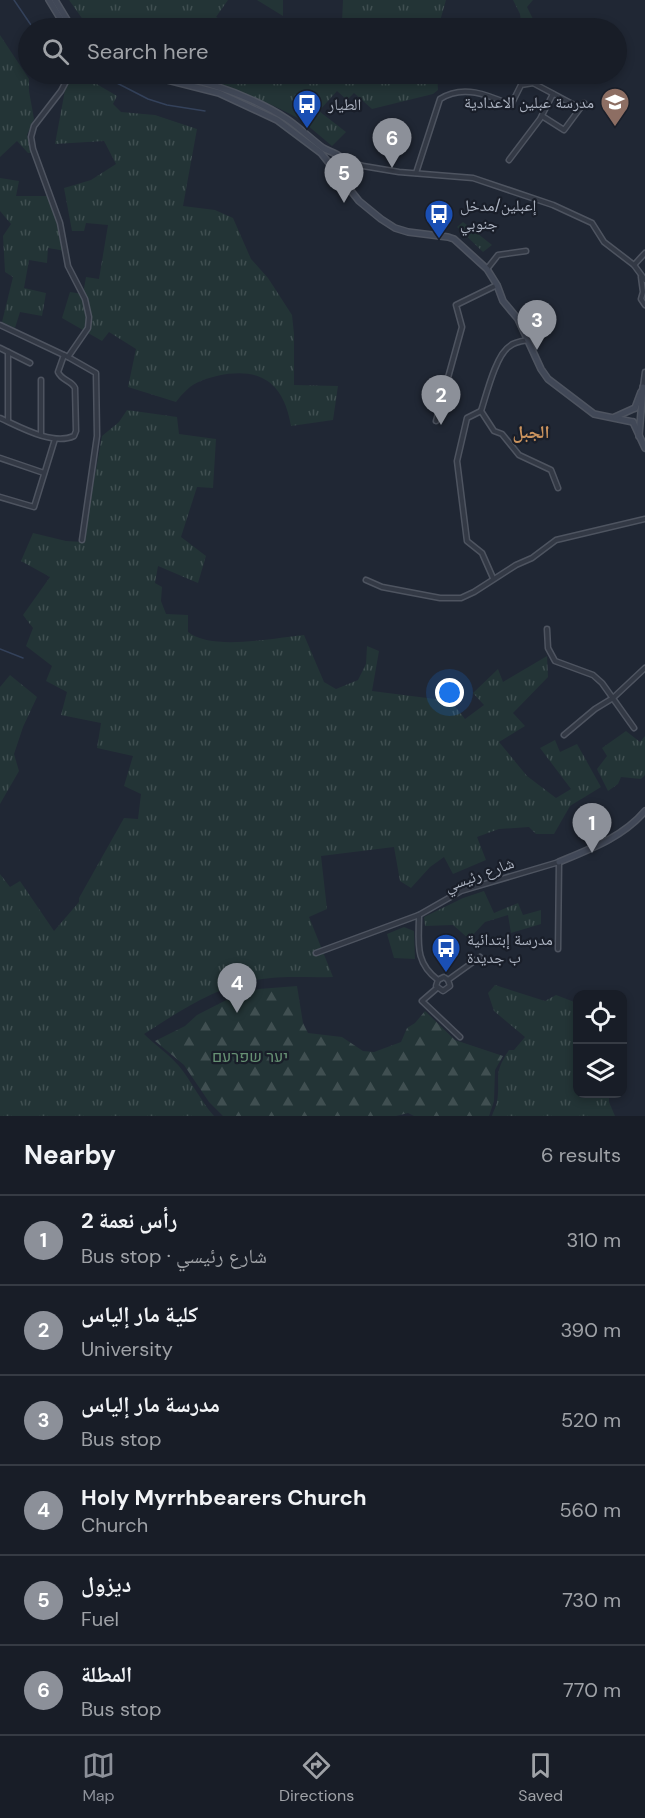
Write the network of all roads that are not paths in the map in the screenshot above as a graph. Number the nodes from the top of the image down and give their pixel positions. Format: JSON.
{"nodes":[{"id":1,"x":49,"y":0,"type":"edge"},
{"id":2,"x":55,"y":0,"type":"edge"},
{"id":3,"x":60,"y":18,"type":"edge"},
{"id":4,"x":66,"y":18,"type":"edge"},
{"id":5,"x":65,"y":84,"type":"edge"},
{"id":6,"x":184,"y":84,"type":"edge"},
{"id":7,"x":211,"y":84,"type":"edge"},
{"id":8,"x":527,"y":84,"type":"edge"},
{"id":9,"x":535,"y":84,"type":"edge"},
{"id":10,"x":554,"y":94,"type":"junction"},
{"id":11,"x":584,"y":104,"type":"dead end"},
{"id":12,"x":580,"y":108,"type":"junction"},
{"id":13,"x":542,"y":116,"type":"junction"},
{"id":14,"x":334,"y":153,"type":"junction"},
{"id":15,"x":327,"y":159,"type":"junction"},
{"id":16,"x":342,"y":159,"type":"junction"},
{"id":17,"x":509,"y":160,"type":"dead end"},
{"id":18,"x":363,"y":166,"type":"junction"},
{"id":19,"x":343,"y":169,"type":"junction"},
{"id":20,"x":335,"y":170,"type":"junction"},
{"id":21,"x":416,"y":173,"type":"junction"},
{"id":22,"x":348,"y":187,"type":"junction"},
{"id":23,"x":526,"y":251,"type":"dead end"},
{"id":24,"x":645,"y":253,"type":"edge"},
{"id":25,"x":634,"y":265,"type":"junction"},
{"id":26,"x":487,"y":269,"type":"junction"},
{"id":27,"x":640,"y":274,"type":"junction"},
{"id":28,"x":645,"y":280,"type":"edge"},
{"id":29,"x":497,"y":285,"type":"junction"},
{"id":30,"x":644,"y":292,"type":"edge"},
{"id":31,"x":645,"y":305,"type":"edge"},
{"id":32,"x":0,"y":325,"type":"edge"},
{"id":33,"x":529,"y":339,"type":"junction"},
{"id":34,"x":0,"y":348,"type":"edge"},
{"id":35,"x":8,"y":352,"type":"junction"},
{"id":36,"x":66,"y":356,"type":"junction"},
{"id":37,"x":30,"y":363,"type":"dead end"},
{"id":38,"x":645,"y":372,"type":"edge"},
{"id":39,"x":41,"y":380,"type":"dead end"},
{"id":40,"x":643,"y":387,"type":"junction"},
{"id":41,"x":644,"y":401,"type":"edge"},
{"id":42,"x":635,"y":410,"type":"junction"},
{"id":43,"x":481,"y":411,"type":"junction"},
{"id":44,"x":613,"y":417,"type":"junction"},
{"id":45,"x":0,"y":418,"type":"edge"},
{"id":46,"x":8,"y":421,"type":"junction"},
{"id":47,"x":436,"y":421,"type":"dead end"},
{"id":48,"x":635,"y":421,"type":"junction"},
{"id":49,"x":41,"y":435,"type":"junction"},
{"id":50,"x":55,"y":439,"type":"junction"},
{"id":51,"x":645,"y":448,"type":"edge"},
{"id":52,"x":0,"y":458,"type":"edge"},
{"id":53,"x":44,"y":473,"type":"junction"},
{"id":54,"x":558,"y":488,"type":"dead end"},
{"id":55,"x":0,"y":497,"type":"edge"},
{"id":56,"x":645,"y":519,"type":"edge"},
{"id":57,"x":82,"y":540,"type":"dead end"},
{"id":58,"x":493,"y":578,"type":"junction"},
{"id":59,"x":366,"y":580,"type":"dead end"},
{"id":60,"x":548,"y":629,"type":"dead end"},
{"id":61,"x":645,"y":668,"type":"edge"},
{"id":62,"x":613,"y":698,"type":"junction"},
{"id":63,"x":634,"y":728,"type":"dead end"},
{"id":64,"x":564,"y":735,"type":"dead end"},
{"id":65,"x":645,"y":811,"type":"edge"},
{"id":66,"x":559,"y":862,"type":"junction"},
{"id":67,"x":419,"y":915,"type":"junction"},
{"id":68,"x":558,"y":949,"type":"dead end"},
{"id":69,"x":316,"y":953,"type":"dead end"},
{"id":70,"x":480,"y":957,"type":"dead end"},
{"id":71,"x":438,"y":980,"type":"junction"},
{"id":72,"x":448,"y":980,"type":"junction"},
{"id":73,"x":437,"y":988,"type":"junction"},
{"id":74,"x":460,"y":1037,"type":"dead end"}],
"edges":[{"from":1,"to":3,"type":"main road"},
{"from":2,"to":4,"type":"main road"},
{"from":5,"to":36,"type":"street"},
{"from":6,"to":15,"type":"main road"},
{"from":7,"to":14,"type":"main road"},
{"from":8,"to":21,"type":"street"},
{"from":9,"to":10,"type":"street"},
{"from":10,"to":12,"type":"street"},
{"from":10,"to":13,"type":"street"},
{"from":11,"to":12,"type":"street"},
{"from":12,"to":13,"type":"street"},
{"from":13,"to":17,"type":"street"},
{"from":14,"to":15,"type":"main road"},
{"from":14,"to":16,"type":"main road"},
{"from":15,"to":20,"type":"main road"},
{"from":16,"to":18,"type":"street"},
{"from":16,"to":19,"type":"main road"},
{"from":18,"to":19,"type":"street"},
{"from":18,"to":21,"type":"street"},
{"from":19,"to":20,"type":"main road"},
{"from":19,"to":22,"type":"main road"},
{"from":20,"to":22,"type":"main road"},
{"from":21,"to":25,"type":"street"},
{"from":22,"to":26,"type":"main road"},
{"from":23,"to":26,"type":"street"},
{"from":24,"to":25,"type":"street"},
{"from":25,"to":27,"type":"street"},
{"from":26,"to":29,"type":"main road"},
{"from":27,"to":28,"type":"street"},
{"from":27,"to":30,"type":"street"},
{"from":29,"to":33,"type":"main road"},
{"from":29,"to":47,"type":"street"},
{"from":30,"to":31,"type":"street"},
{"from":32,"to":36,"type":"street"},
{"from":33,"to":43,"type":"street"},
{"from":33,"to":44,"type":"main road"},
{"from":34,"to":35,"type":"street"},
{"from":35,"to":37,"type":"street"},
{"from":35,"to":46,"type":"street"},
{"from":36,"to":50,"type":"street"},
{"from":36,"to":57,"type":"street"},
{"from":38,"to":40,"type":"street"},
{"from":39,"to":49,"type":"street"},
{"from":40,"to":41,"type":"main road"},
{"from":40,"to":42,"type":"main road"},
{"from":41,"to":42,"type":"main road"},
{"from":42,"to":44,"type":"main road"},
{"from":42,"to":48,"type":"main road"},
{"from":42,"to":48,"type":"main road"},
{"from":43,"to":54,"type":"street"},
{"from":43,"to":58,"type":"street"},
{"from":44,"to":48,"type":"main road"},
{"from":45,"to":46,"type":"street"},
{"from":46,"to":49,"type":"street"},
{"from":48,"to":51,"type":"main road"},
{"from":49,"to":50,"type":"street"},
{"from":50,"to":53,"type":"street"},
{"from":52,"to":53,"type":"street"},
{"from":53,"to":55,"type":"street"},
{"from":56,"to":58,"type":"street"},
{"from":58,"to":59,"type":"street"},
{"from":60,"to":62,"type":"street"},
{"from":61,"to":62,"type":"street"},
{"from":62,"to":63,"type":"street"},
{"from":62,"to":64,"type":"street"},
{"from":65,"to":66,"type":"main road","name":"شارع رئيسي"},
{"from":66,"to":67,"type":"street","name":"شارع رئيسي"},
{"from":66,"to":68,"type":"street"},
{"from":67,"to":69,"type":"street","name":"شارع رئيسي"},
{"from":67,"to":71,"type":"street"},
{"from":70,"to":72,"type":"street"},
{"from":71,"to":72,"type":"street"},
{"from":71,"to":73,"type":"street"},
{"from":72,"to":73,"type":"street"},
{"from":73,"to":74,"type":"street"}]}
